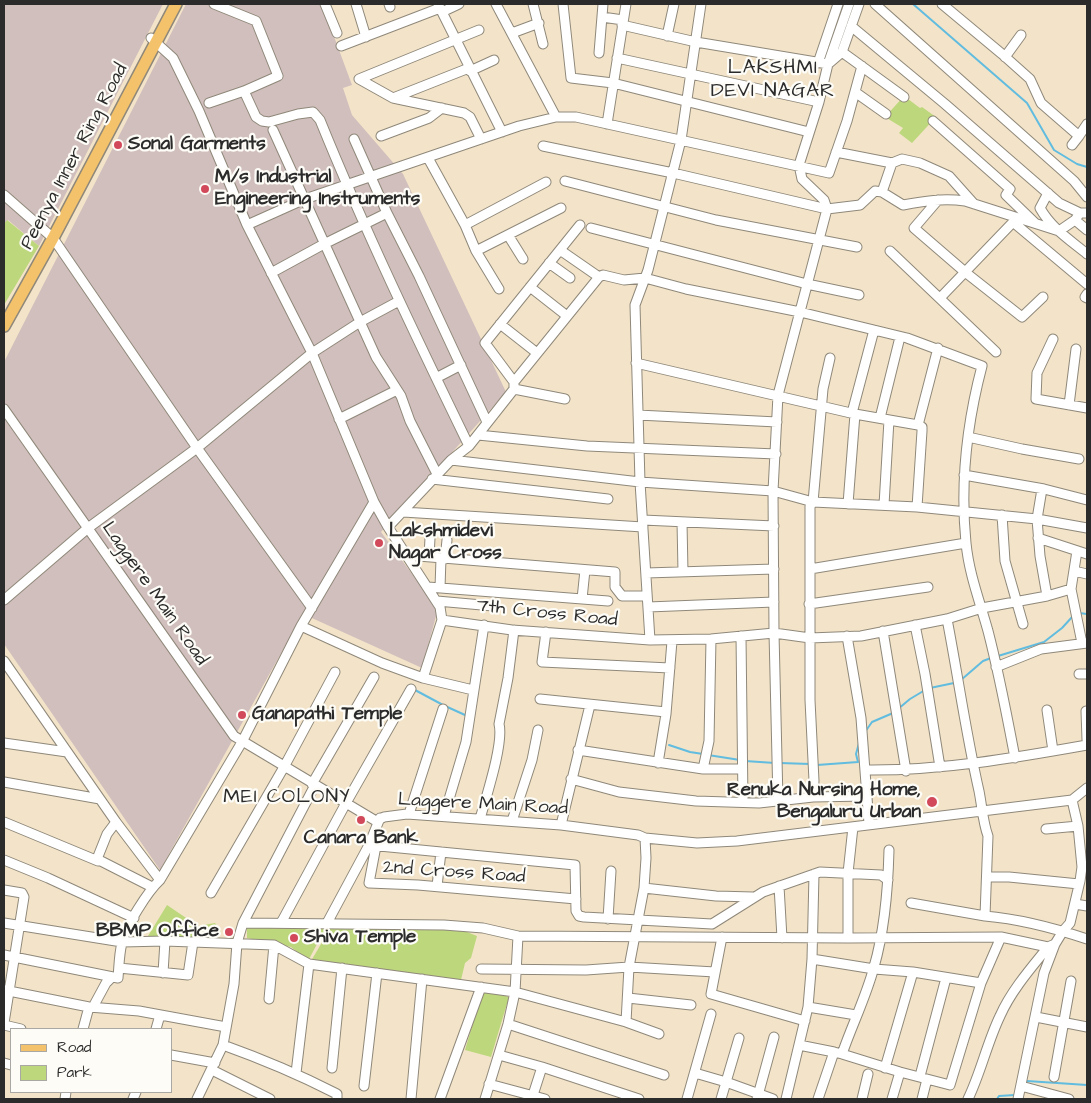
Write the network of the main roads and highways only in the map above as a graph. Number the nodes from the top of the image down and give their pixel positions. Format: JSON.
{"nodes":[{"id":1,"x":168,"y":4,"type":"edge"},
{"id":2,"x":176,"y":4,"type":"edge"},
{"id":3,"x":154,"y":40,"type":"junction"},
{"id":4,"x":50,"y":235,"type":"junction"},
{"id":5,"x":4,"y":315,"type":"edge"},
{"id":6,"x":4,"y":326,"type":"edge"}],
"edges":[{"from":1,"to":3,"type":"main road","name":"Peenya Inner Ring Road"},
{"from":2,"to":3,"type":"main road","name":"Peenya Inner Ring Road"},
{"from":3,"to":4,"type":"main road","name":"Peenya Inner Ring Road"},
{"from":4,"to":5,"type":"main road","name":"Peenya Inner Ring Road"},
{"from":4,"to":6,"type":"main road","name":"Peenya Inner Ring Road"}]}
